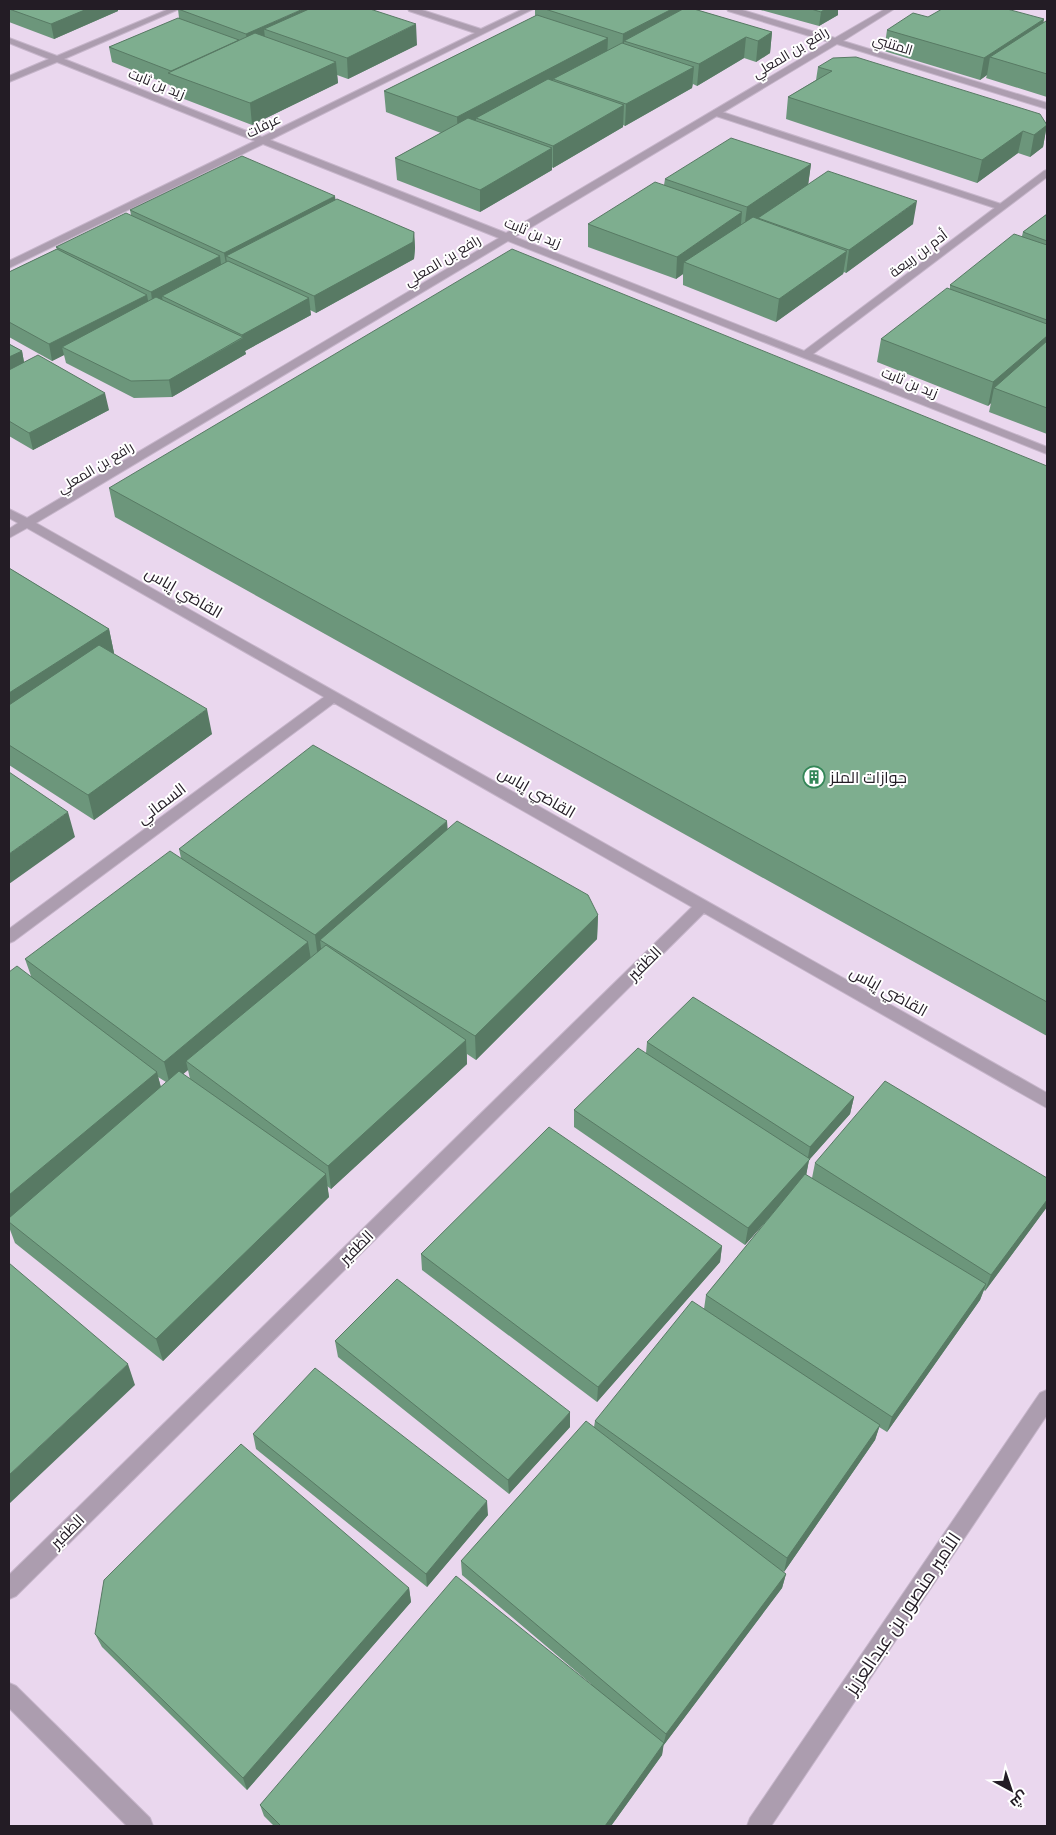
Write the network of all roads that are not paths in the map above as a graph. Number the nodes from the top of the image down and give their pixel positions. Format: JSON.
{"nodes":[{"id":1,"x":174,"y":9,"type":"edge"},
{"id":2,"x":412,"y":9,"type":"edge"},
{"id":3,"x":529,"y":9,"type":"edge"},
{"id":4,"x":731,"y":9,"type":"edge"},
{"id":5,"x":890,"y":9,"type":"edge"},
{"id":6,"x":481,"y":32,"type":"junction"},
{"id":7,"x":9,"y":40,"type":"edge"},
{"id":8,"x":836,"y":41,"type":"junction"},
{"id":9,"x":57,"y":59,"type":"junction"},
{"id":10,"x":9,"y":79,"type":"edge"},
{"id":11,"x":1047,"y":106,"type":"edge"},
{"id":12,"x":716,"y":113,"type":"junction"},
{"id":13,"x":262,"y":140,"type":"junction"},
{"id":14,"x":1047,"y":173,"type":"edge"},
{"id":15,"x":1001,"y":207,"type":"junction"},
{"id":16,"x":507,"y":237,"type":"junction"},
{"id":17,"x":9,"y":265,"type":"edge"},
{"id":18,"x":805,"y":355,"type":"junction"},
{"id":19,"x":1047,"y":451,"type":"edge"},
{"id":20,"x":9,"y":513,"type":"edge"},
{"id":21,"x":27,"y":523,"type":"junction"},
{"id":22,"x":9,"y":534,"type":"edge"},
{"id":23,"x":333,"y":697,"type":"junction"},
{"id":24,"x":702,"y":906,"type":"junction"},
{"id":25,"x":9,"y":937,"type":"edge"},
{"id":26,"x":1047,"y":1101,"type":"edge"},
{"id":27,"x":1047,"y":1399,"type":"edge"},
{"id":28,"x":9,"y":1589,"type":"edge"},
{"id":29,"x":9,"y":1693,"type":"edge"},
{"id":30,"x":142,"y":1826,"type":"edge"},
{"id":31,"x":758,"y":1826,"type":"edge"}],
"edges":[{"from":1,"to":9,"type":"street"},
{"from":2,"to":6,"type":"street"},
{"from":3,"to":6,"type":"street","name":"عرفات"},
{"from":4,"to":8,"type":"street","name":"المتنبي"},
{"from":5,"to":8,"type":"street","name":"رافع بن المعلي"},
{"from":6,"to":13,"type":"street","name":"عرفات"},
{"from":7,"to":9,"type":"street","name":"زيد بن ثابت"},
{"from":8,"to":11,"type":"street","name":"المتنبي"},
{"from":8,"to":12,"type":"street","name":"رافع بن المعلي"},
{"from":9,"to":10,"type":"street"},
{"from":9,"to":13,"type":"street","name":"زيد بن ثابت"},
{"from":12,"to":15,"type":"street"},
{"from":12,"to":16,"type":"street","name":"رافع بن المعلي"},
{"from":13,"to":16,"type":"street","name":"زيد بن ثابت"},
{"from":13,"to":17,"type":"street","name":"عرفات"},
{"from":14,"to":15,"type":"street","name":"أدم بن ربيعة"},
{"from":15,"to":18,"type":"street","name":"أدم بن ربيعة"},
{"from":16,"to":18,"type":"street","name":"زيد بن ثابت"},
{"from":16,"to":21,"type":"street","name":"رافع بن المعلي"},
{"from":18,"to":19,"type":"street","name":"زيد بن ثابت"},
{"from":20,"to":21,"type":"street","name":"القاضي إياس"},
{"from":21,"to":22,"type":"street","name":"رافع بن المعلي"},
{"from":21,"to":23,"type":"street","name":"القاضي إياس"},
{"from":23,"to":24,"type":"street","name":"القاضي إياس"},
{"from":23,"to":25,"type":"street","name":"السماني"},
{"from":24,"to":26,"type":"street","name":"القاضي إياس"},
{"from":24,"to":28,"type":"street","name":"الظفير"},
{"from":27,"to":31,"type":"street","name":"الأمير منصور بن عبدالعزيز"},
{"from":29,"to":30,"type":"street"}]}
